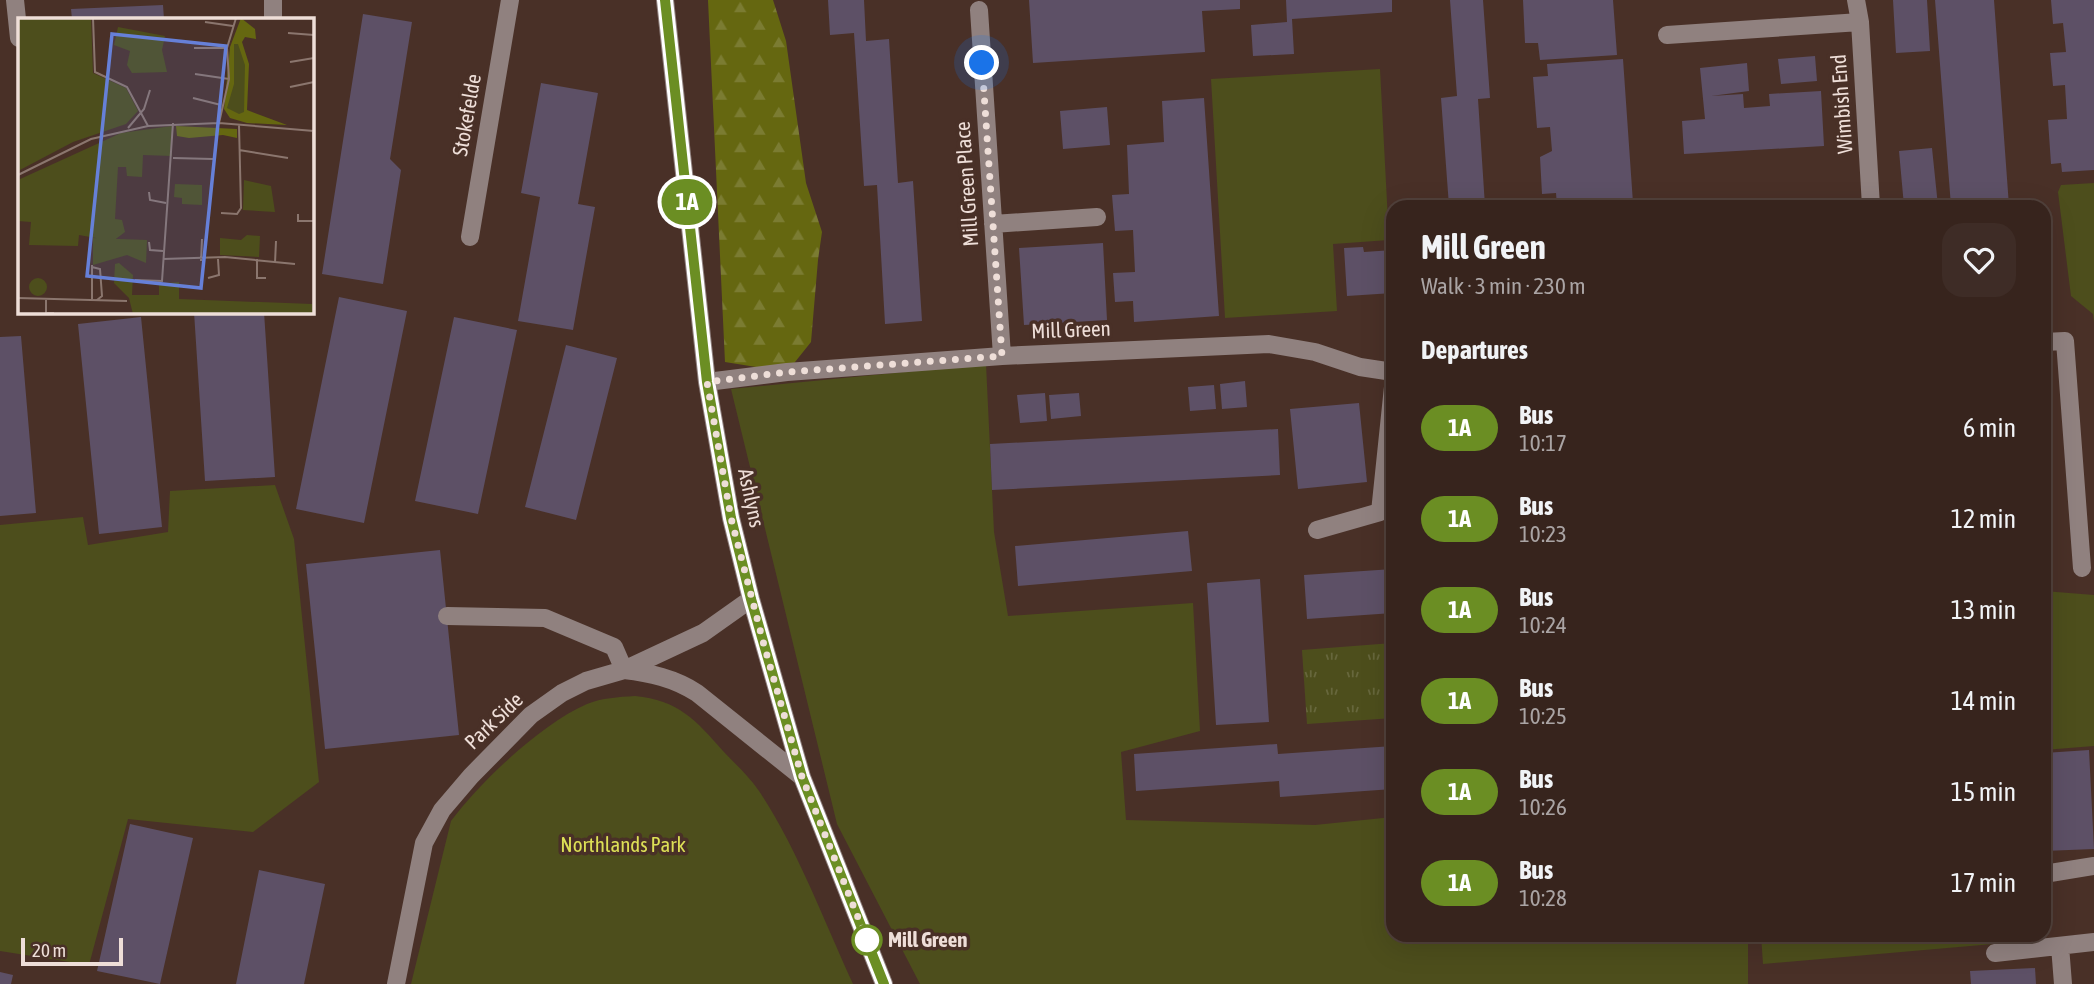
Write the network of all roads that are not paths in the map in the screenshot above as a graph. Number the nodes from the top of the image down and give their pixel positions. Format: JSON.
{"nodes":[{"id":1,"x":15,"y":0,"type":"edge"},
{"id":2,"x":273,"y":0,"type":"edge"},
{"id":3,"x":510,"y":0,"type":"edge"},
{"id":4,"x":665,"y":0,"type":"edge"},
{"id":5,"x":1856,"y":0,"type":"edge"},
{"id":6,"x":979,"y":10,"type":"dead end"},
{"id":7,"x":273,"y":18,"type":"edge"},
{"id":8,"x":1860,"y":22,"type":"junction"},
{"id":9,"x":18,"y":28,"type":"edge"},
{"id":10,"x":1667,"y":35,"type":"dead end"},
{"id":11,"x":1871,"y":200,"type":"edge"},
{"id":12,"x":1097,"y":217,"type":"dead end"},
{"id":13,"x":993,"y":224,"type":"junction"},
{"id":14,"x":470,"y":237,"type":"dead end"},
{"id":15,"x":2051,"y":342,"type":"edge"},
{"id":16,"x":1002,"y":356,"type":"junction"},
{"id":17,"x":1386,"y":371,"type":"edge"},
{"id":18,"x":707,"y":382,"type":"junction"},
{"id":19,"x":1386,"y":454,"type":"edge"},
{"id":20,"x":1317,"y":530,"type":"dead end"},
{"id":21,"x":2082,"y":568,"type":"dead end"},
{"id":22,"x":751,"y":599,"type":"junction"},
{"id":23,"x":447,"y":616,"type":"dead end"},
{"id":24,"x":624,"y":670,"type":"junction"},
{"id":25,"x":802,"y":777,"type":"junction"},
{"id":26,"x":2094,"y":866,"type":"edge"},
{"id":27,"x":2051,"y":873,"type":"edge"},
{"id":28,"x":2094,"y":942,"type":"edge"},
{"id":29,"x":2005,"y":946,"type":"edge"},
{"id":30,"x":2060,"y":946,"type":"junction"},
{"id":31,"x":396,"y":984,"type":"edge"},
{"id":32,"x":884,"y":984,"type":"edge"},
{"id":33,"x":2063,"y":984,"type":"edge"}],
"edges":[{"from":1,"to":9,"type":"street"},
{"from":2,"to":7,"type":"street"},
{"from":3,"to":14,"type":"street","name":"Stokefelde"},
{"from":4,"to":18,"type":"street","name":"Ashlyns"},
{"from":5,"to":8,"type":"street","name":"Wimbish End"},
{"from":6,"to":13,"type":"street","name":"Mill Green Place"},
{"from":8,"to":10,"type":"street"},
{"from":8,"to":11,"type":"street","name":"Wimbish End"},
{"from":12,"to":13,"type":"street"},
{"from":13,"to":16,"type":"street","name":"Mill Green Place"},
{"from":15,"to":21,"type":"street"},
{"from":16,"to":17,"type":"street","name":"Mill Green"},
{"from":16,"to":18,"type":"street","name":"Mill Green"},
{"from":18,"to":22,"type":"street","name":"Ashlyns"},
{"from":19,"to":20,"type":"street"},
{"from":22,"to":24,"type":"street","name":"Park Side"},
{"from":22,"to":25,"type":"street","name":"Ashlyns"},
{"from":23,"to":24,"type":"street"},
{"from":24,"to":25,"type":"street"},
{"from":24,"to":31,"type":"street","name":"Park Side"},
{"from":25,"to":32,"type":"street","name":"Ashlyns"},
{"from":26,"to":27,"type":"street"},
{"from":28,"to":30,"type":"street"},
{"from":29,"to":30,"type":"street"},
{"from":30,"to":33,"type":"street"}]}
